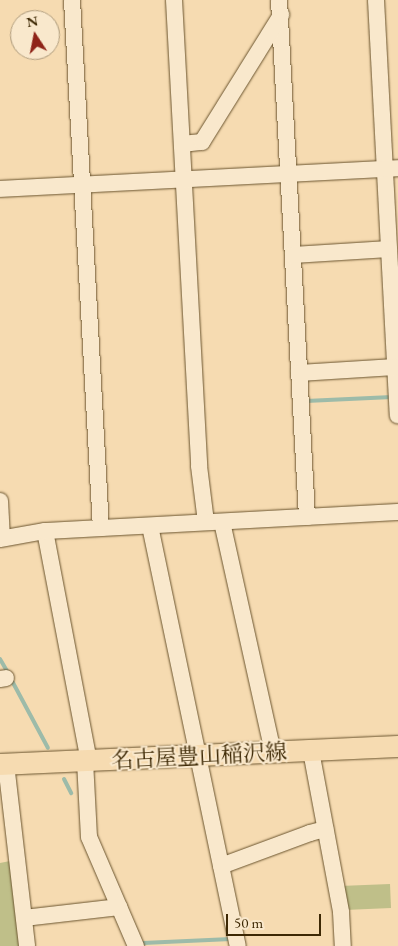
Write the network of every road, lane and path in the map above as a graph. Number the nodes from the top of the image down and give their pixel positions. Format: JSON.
{"nodes":[{"id":1,"x":72,"y":0,"type":"edge"},
{"id":2,"x":174,"y":0,"type":"edge"},
{"id":3,"x":279,"y":0,"type":"edge"},
{"id":4,"x":290,"y":0,"type":"edge"},
{"id":5,"x":376,"y":0,"type":"edge"},
{"id":6,"x":280,"y":17,"type":"junction"},
{"id":7,"x":182,"y":144,"type":"junction"},
{"id":8,"x":391,"y":168,"type":"edge"},
{"id":9,"x":288,"y":174,"type":"junction"},
{"id":10,"x":184,"y":179,"type":"junction"},
{"id":11,"x":82,"y":185,"type":"junction"},
{"id":12,"x":0,"y":189,"type":"edge"},
{"id":13,"x":389,"y":248,"type":"junction"},
{"id":14,"x":293,"y":255,"type":"junction"},
{"id":15,"x":395,"y":367,"type":"junction"},
{"id":16,"x":299,"y":373,"type":"junction"},
{"id":17,"x":398,"y":414,"type":"edge"},
{"id":18,"x":0,"y":501,"type":"edge"},
{"id":19,"x":398,"y":512,"type":"edge"},
{"id":20,"x":307,"y":517,"type":"junction"},
{"id":21,"x":214,"y":522,"type":"junction"},
{"id":22,"x":150,"y":526,"type":"junction"},
{"id":23,"x":101,"y":528,"type":"junction"},
{"id":24,"x":45,"y":531,"type":"junction"},
{"id":25,"x":1,"y":539,"type":"edge"},
{"id":26,"x":398,"y":746,"type":"edge"},
{"id":27,"x":311,"y":751,"type":"junction"},
{"id":28,"x":273,"y":752,"type":"junction"},
{"id":29,"x":198,"y":757,"type":"junction"},
{"id":30,"x":87,"y":761,"type":"junction"},
{"id":31,"x":3,"y":764,"type":"edge"},
{"id":32,"x":7,"y":828,"type":"edge"},
{"id":33,"x":326,"y":829,"type":"junction"},
{"id":34,"x":221,"y":866,"type":"junction"},
{"id":35,"x":119,"y":907,"type":"junction"},
{"id":36,"x":24,"y":918,"type":"junction"},
{"id":37,"x":27,"y":946,"type":"edge"},
{"id":38,"x":136,"y":946,"type":"edge"},
{"id":39,"x":238,"y":946,"type":"edge"},
{"id":40,"x":343,"y":946,"type":"edge"}],
"edges":[{"from":1,"to":11,"type":"street"},
{"from":2,"to":7,"type":"street"},
{"from":3,"to":6,"type":"street"},
{"from":4,"to":6,"type":"street"},
{"from":5,"to":8,"type":"street"},
{"from":6,"to":7,"type":"street"},
{"from":6,"to":9,"type":"street"},
{"from":7,"to":10,"type":"street"},
{"from":8,"to":9,"type":"street"},
{"from":8,"to":13,"type":"street"},
{"from":9,"to":10,"type":"street"},
{"from":9,"to":14,"type":"street"},
{"from":10,"to":11,"type":"street"},
{"from":10,"to":21,"type":"street"},
{"from":11,"to":12,"type":"street"},
{"from":11,"to":23,"type":"street"},
{"from":13,"to":14,"type":"street"},
{"from":13,"to":15,"type":"street"},
{"from":14,"to":16,"type":"street"},
{"from":15,"to":16,"type":"street"},
{"from":15,"to":17,"type":"street"},
{"from":16,"to":20,"type":"street"},
{"from":18,"to":25,"type":"street"},
{"from":19,"to":20,"type":"street"},
{"from":20,"to":21,"type":"street"},
{"from":21,"to":22,"type":"street"},
{"from":21,"to":28,"type":"street"},
{"from":22,"to":23,"type":"street"},
{"from":22,"to":29,"type":"street"},
{"from":23,"to":24,"type":"street"},
{"from":24,"to":25,"type":"street"},
{"from":24,"to":30,"type":"street"},
{"from":26,"to":27,"type":"main road","name":"名古屋豊山稲沢線"},
{"from":27,"to":28,"type":"main road","name":"名古屋豊山稲沢線"},
{"from":27,"to":33,"type":"street"},
{"from":28,"to":29,"type":"main road","name":"名古屋豊山稲沢線"},
{"from":29,"to":30,"type":"main road","name":"名古屋豊山稲沢線"},
{"from":29,"to":34,"type":"street"},
{"from":30,"to":31,"type":"main road","name":"名古屋豊山稲沢線"},
{"from":30,"to":35,"type":"street"},
{"from":31,"to":32,"type":"street"},
{"from":32,"to":36,"type":"street"},
{"from":33,"to":34,"type":"street"},
{"from":33,"to":40,"type":"street"},
{"from":34,"to":39,"type":"street"},
{"from":35,"to":36,"type":"street"},
{"from":35,"to":38,"type":"street"},
{"from":36,"to":37,"type":"street"}]}
